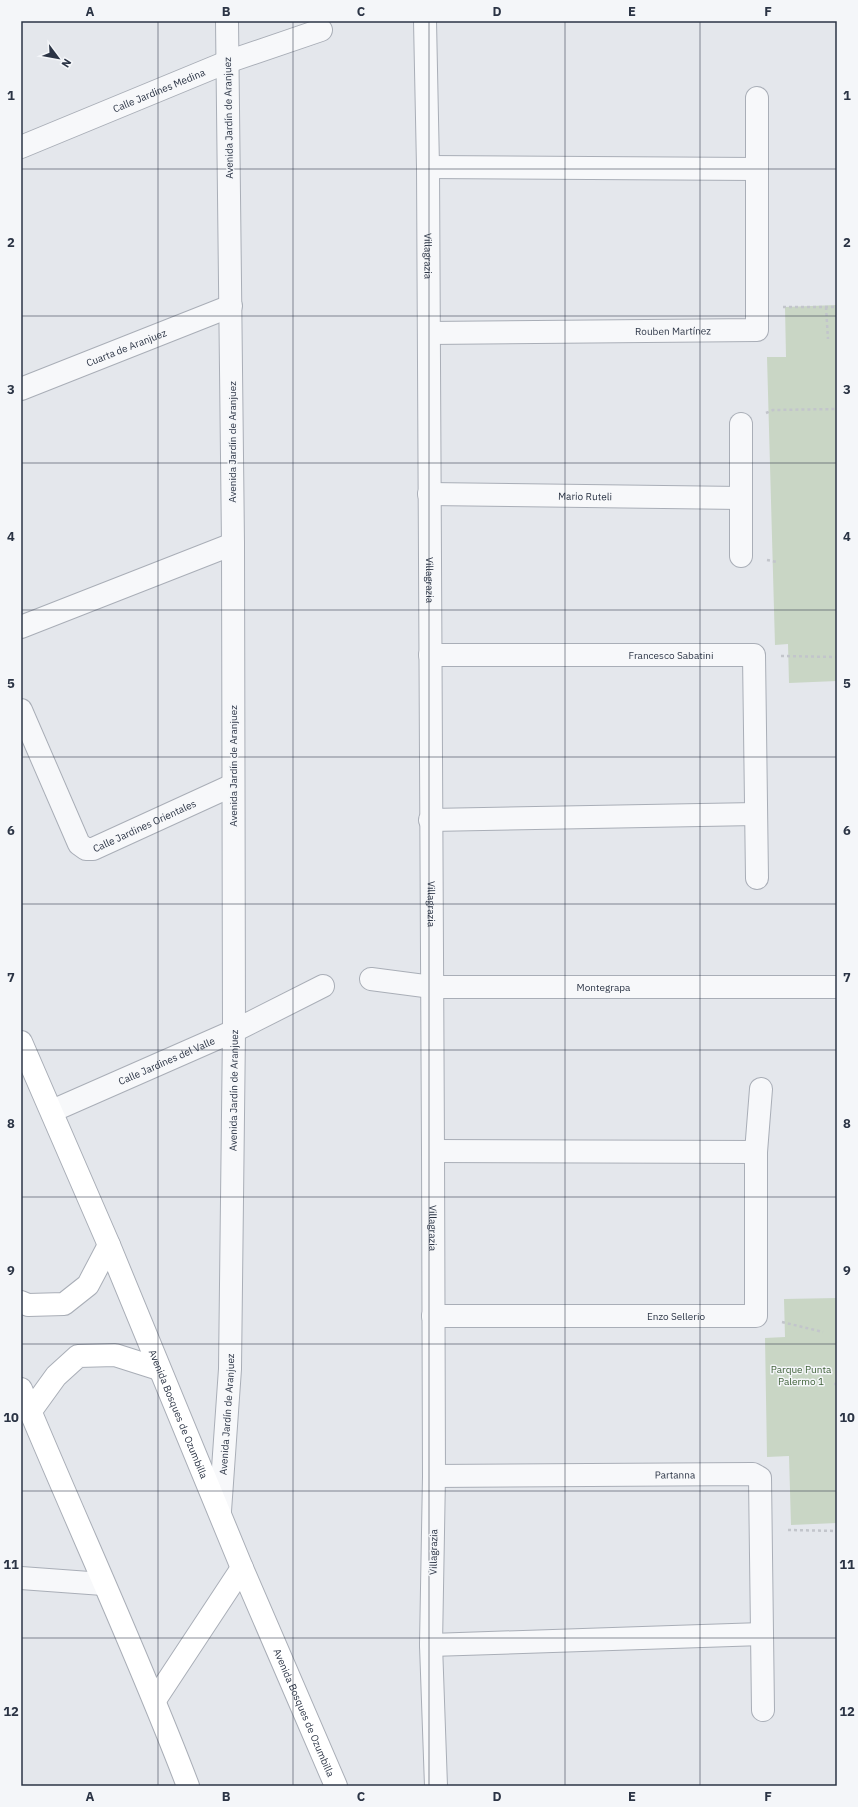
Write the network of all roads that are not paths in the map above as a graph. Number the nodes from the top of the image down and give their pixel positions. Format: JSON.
{"nodes":[{"id":1,"x":227,"y":21,"type":"edge"},
{"id":2,"x":425,"y":21,"type":"edge"},
{"id":3,"x":321,"y":30,"type":"dead end"},
{"id":4,"x":227,"y":62,"type":"junction"},
{"id":5,"x":757,"y":98,"type":"dead end"},
{"id":6,"x":21,"y":147,"type":"edge"},
{"id":7,"x":428,"y":167,"type":"junction"},
{"id":8,"x":757,"y":169,"type":"junction"},
{"id":9,"x":231,"y":306,"type":"junction"},
{"id":10,"x":429,"y":333,"type":"junction"},
{"id":11,"x":21,"y":389,"type":"edge"},
{"id":12,"x":741,"y":424,"type":"road end"},
{"id":13,"x":429,"y":494,"type":"junction"},
{"id":14,"x":740,"y":498,"type":"junction"},
{"id":15,"x":233,"y":544,"type":"junction"},
{"id":16,"x":741,"y":556,"type":"dead end"},
{"id":17,"x":21,"y":627,"type":"edge"},
{"id":18,"x":430,"y":655,"type":"junction"},
{"id":19,"x":21,"y":710,"type":"edge"},
{"id":20,"x":233,"y":785,"type":"junction"},
{"id":21,"x":756,"y":814,"type":"junction"},
{"id":22,"x":430,"y":820,"type":"junction"},
{"id":23,"x":757,"y":878,"type":"dead end"},
{"id":24,"x":371,"y":979,"type":"dead end"},
{"id":25,"x":323,"y":986,"type":"dead end"},
{"id":26,"x":432,"y":987,"type":"junction"},
{"id":27,"x":837,"y":987,"type":"edge"},
{"id":28,"x":234,"y":1030,"type":"junction"},
{"id":29,"x":21,"y":1042,"type":"edge"},
{"id":30,"x":761,"y":1089,"type":"dead end"},
{"id":31,"x":52,"y":1111,"type":"junction"},
{"id":32,"x":433,"y":1151,"type":"junction"},
{"id":33,"x":756,"y":1152,"type":"junction"},
{"id":34,"x":109,"y":1245,"type":"junction"},
{"id":35,"x":21,"y":1302,"type":"edge"},
{"id":36,"x":433,"y":1316,"type":"junction"},
{"id":37,"x":159,"y":1369,"type":"junction"},
{"id":38,"x":21,"y":1389,"type":"edge"},
{"id":39,"x":30,"y":1412,"type":"junction"},
{"id":40,"x":434,"y":1476,"type":"junction"},
{"id":41,"x":220,"y":1511,"type":"junction"},
{"id":42,"x":242,"y":1568,"type":"junction"},
{"id":43,"x":21,"y":1578,"type":"edge"},
{"id":44,"x":103,"y":1584,"type":"junction"},
{"id":45,"x":762,"y":1634,"type":"junction"},
{"id":46,"x":431,"y":1645,"type":"junction"},
{"id":47,"x":155,"y":1700,"type":"junction"},
{"id":48,"x":763,"y":1710,"type":"dead end"},
{"id":49,"x":188,"y":1786,"type":"edge"},
{"id":50,"x":336,"y":1786,"type":"edge"},
{"id":51,"x":436,"y":1786,"type":"edge"}],
"edges":[{"from":1,"to":4,"type":"street","name":"Avenida Jardín de Aranjuez"},
{"from":2,"to":7,"type":"street","name":"Villagrazia"},
{"from":3,"to":4,"type":"street","name":"Calle Jardines Medina"},
{"from":4,"to":6,"type":"street","name":"Calle Jardines Medina"},
{"from":4,"to":9,"type":"street","name":"Avenida Jardín de Aranjuez"},
{"from":5,"to":8,"type":"street","name":"Rouben Martínez"},
{"from":7,"to":8,"type":"street"},
{"from":7,"to":10,"type":"street","name":"Villagrazia"},
{"from":8,"to":10,"type":"street","name":"Rouben Martínez"},
{"from":9,"to":11,"type":"street","name":"Cuarta de Aranjuez"},
{"from":9,"to":15,"type":"street","name":"Avenida Jardín de Aranjuez"},
{"from":10,"to":13,"type":"street","name":"Villagrazia"},
{"from":12,"to":14,"type":"street"},
{"from":13,"to":14,"type":"street","name":"Mario Ruteli"},
{"from":13,"to":18,"type":"street","name":"Villagrazia"},
{"from":14,"to":16,"type":"street"},
{"from":15,"to":17,"type":"street"},
{"from":15,"to":20,"type":"street","name":"Avenida Jardín de Aranjuez"},
{"from":18,"to":21,"type":"street","name":"Francesco Sabatini"},
{"from":18,"to":22,"type":"street","name":"Villagrazia"},
{"from":19,"to":20,"type":"street","name":"Calle Jardines Orientales"},
{"from":20,"to":28,"type":"street","name":"Avenida Jardín de Aranjuez"},
{"from":21,"to":22,"type":"street"},
{"from":21,"to":23,"type":"street"},
{"from":22,"to":26,"type":"street","name":"Villagrazia"},
{"from":24,"to":26,"type":"street","name":"Montegrapa"},
{"from":25,"to":28,"type":"street","name":"Calle Jardines del Valle"},
{"from":26,"to":27,"type":"street","name":"Montegrapa"},
{"from":26,"to":32,"type":"street","name":"Villagrazia"},
{"from":28,"to":31,"type":"street","name":"Calle Jardines del Valle"},
{"from":28,"to":41,"type":"street","name":"Avenida Jardín de Aranjuez"},
{"from":29,"to":31,"type":"main road","name":"Avenida Bosques de Ozumbilla"},
{"from":30,"to":33,"type":"street"},
{"from":31,"to":34,"type":"main road","name":"Avenida Bosques de Ozumbilla"},
{"from":32,"to":33,"type":"street"},
{"from":32,"to":36,"type":"street","name":"Villagrazia"},
{"from":33,"to":36,"type":"street","name":"Enzo Sellerio"},
{"from":34,"to":35,"type":"main road"},
{"from":34,"to":37,"type":"main road","name":"Avenida Bosques de Ozumbilla"},
{"from":36,"to":40,"type":"street","name":"Villagrazia"},
{"from":37,"to":39,"type":"main road"},
{"from":37,"to":41,"type":"main road","name":"Avenida Bosques de Ozumbilla"},
{"from":38,"to":39,"type":"main road"},
{"from":39,"to":44,"type":"main road"},
{"from":40,"to":45,"type":"street","name":"Partanna"},
{"from":40,"to":46,"type":"street","name":"Villagrazia"},
{"from":41,"to":42,"type":"main road","name":"Avenida Bosques de Ozumbilla"},
{"from":42,"to":47,"type":"main road"},
{"from":42,"to":50,"type":"main road","name":"Avenida Bosques de Ozumbilla"},
{"from":43,"to":44,"type":"street"},
{"from":44,"to":47,"type":"main road"},
{"from":45,"to":46,"type":"street"},
{"from":45,"to":48,"type":"street","name":"Partanna"},
{"from":46,"to":51,"type":"street","name":"Villagrazia"},
{"from":47,"to":49,"type":"main road"}]}
